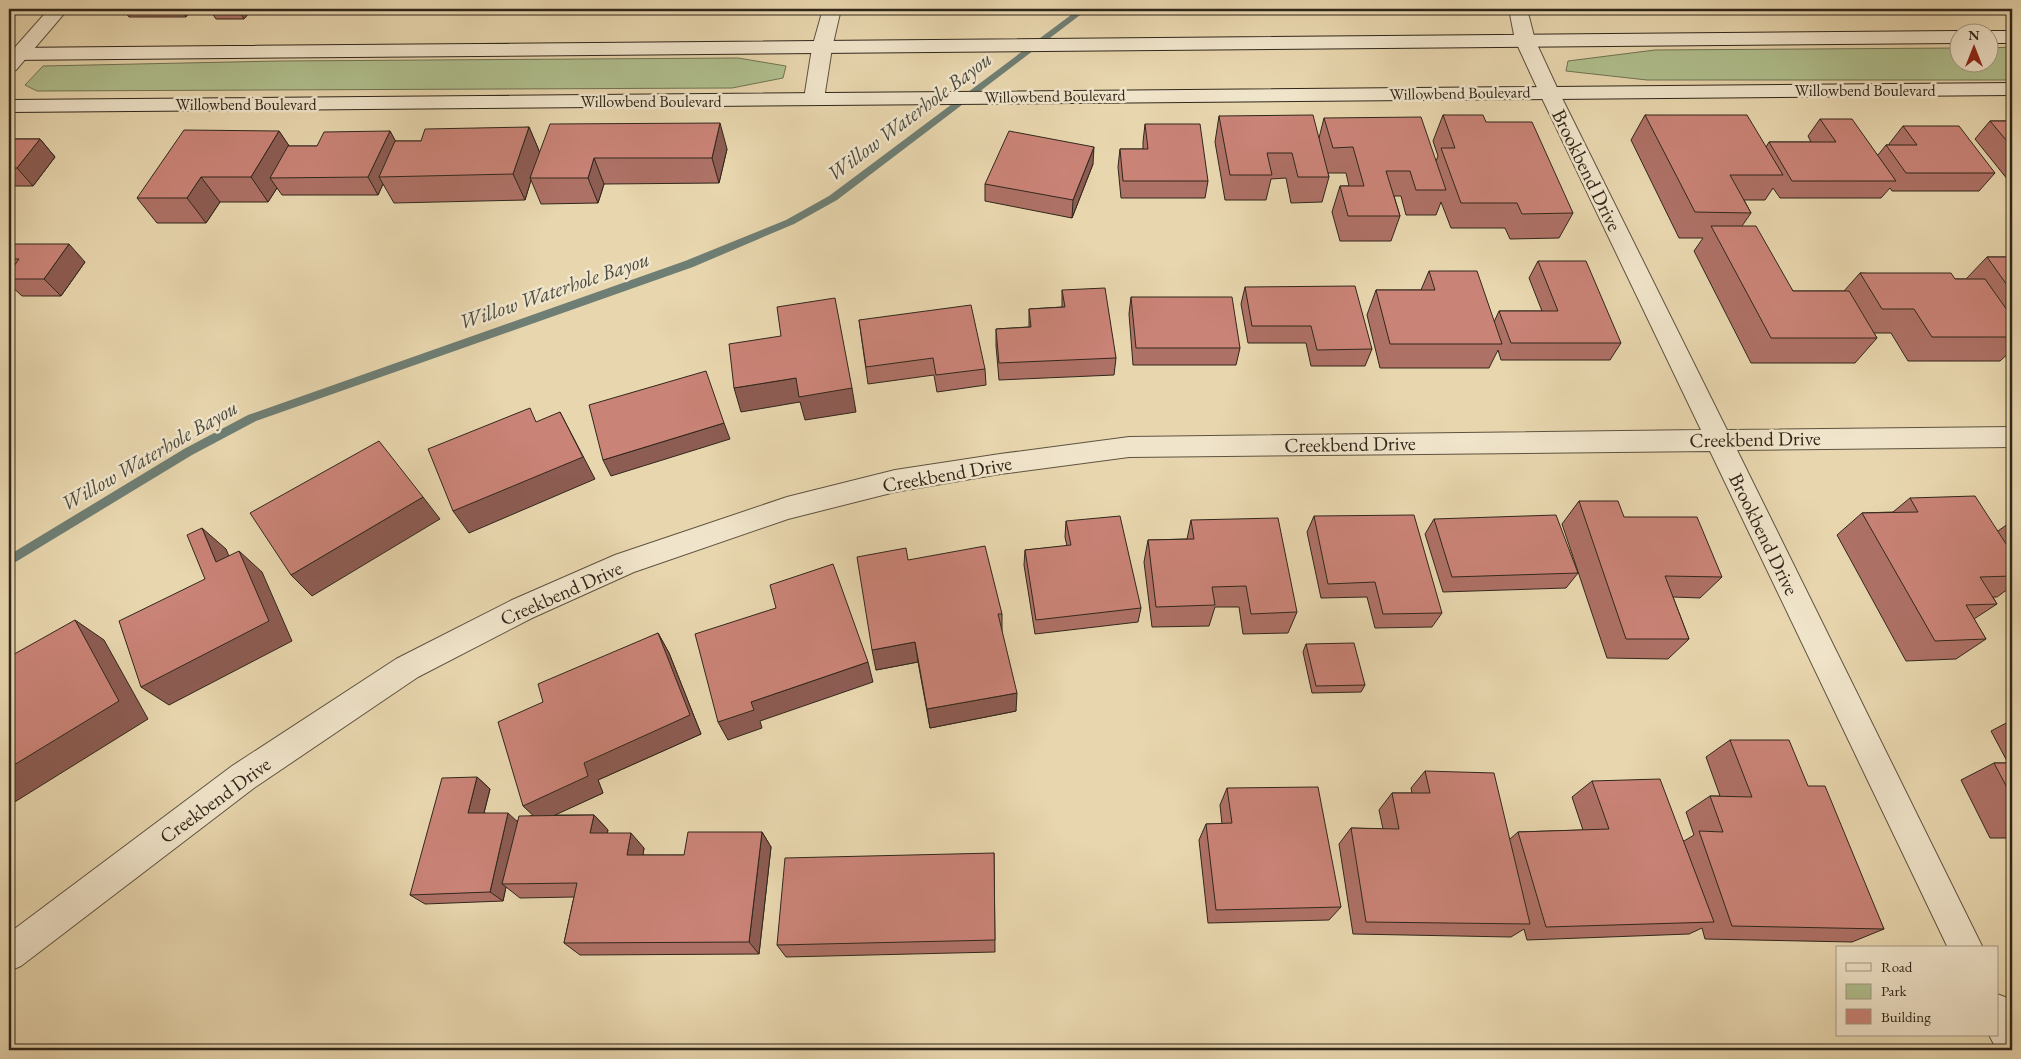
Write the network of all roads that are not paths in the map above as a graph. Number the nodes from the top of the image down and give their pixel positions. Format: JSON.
{"nodes":[{"id":1,"x":59,"y":9,"type":"edge"},
{"id":2,"x":832,"y":9,"type":"edge"},
{"id":3,"x":1518,"y":9,"type":"edge"},
{"id":4,"x":1948,"y":37,"type":"edge"},
{"id":5,"x":1998,"y":37,"type":"edge"},
{"id":6,"x":2012,"y":37,"type":"edge"},
{"id":7,"x":1525,"y":40,"type":"junction"},
{"id":8,"x":822,"y":48,"type":"junction"},
{"id":9,"x":12,"y":58,"type":"edge"},
{"id":10,"x":2012,"y":89,"type":"edge"},
{"id":11,"x":1549,"y":92,"type":"junction"},
{"id":12,"x":814,"y":99,"type":"junction"},
{"id":13,"x":9,"y":106,"type":"edge"},
{"id":14,"x":2012,"y":437,"type":"edge"},
{"id":15,"x":1718,"y":440,"type":"junction"},
{"id":16,"x":1965,"y":946,"type":"edge"},
{"id":17,"x":9,"y":954,"type":"edge"},
{"id":18,"x":1998,"y":1014,"type":"edge"},
{"id":19,"x":2012,"y":1043,"type":"edge"}],
"edges":[{"from":1,"to":9,"type":"main road"},
{"from":2,"to":8,"type":"main road"},
{"from":3,"to":7,"type":"main road","name":"Brookbend Drive"},
{"from":4,"to":7,"type":"main road"},
{"from":5,"to":6,"type":"main road"},
{"from":7,"to":8,"type":"main road"},
{"from":7,"to":11,"type":"main road","name":"Brookbend Drive"},
{"from":8,"to":9,"type":"main road"},
{"from":8,"to":12,"type":"main road"},
{"from":10,"to":11,"type":"main road","name":"Willowbend Boulevard"},
{"from":11,"to":12,"type":"main road","name":"Willowbend Boulevard"},
{"from":11,"to":15,"type":"main road","name":"Brookbend Drive"},
{"from":12,"to":13,"type":"main road","name":"Willowbend Boulevard"},
{"from":14,"to":15,"type":"main road","name":"Creekbend Drive"},
{"from":15,"to":16,"type":"main road","name":"Brookbend Drive"},
{"from":15,"to":17,"type":"main road","name":"Creekbend Drive"},
{"from":18,"to":19,"type":"main road"}]}
